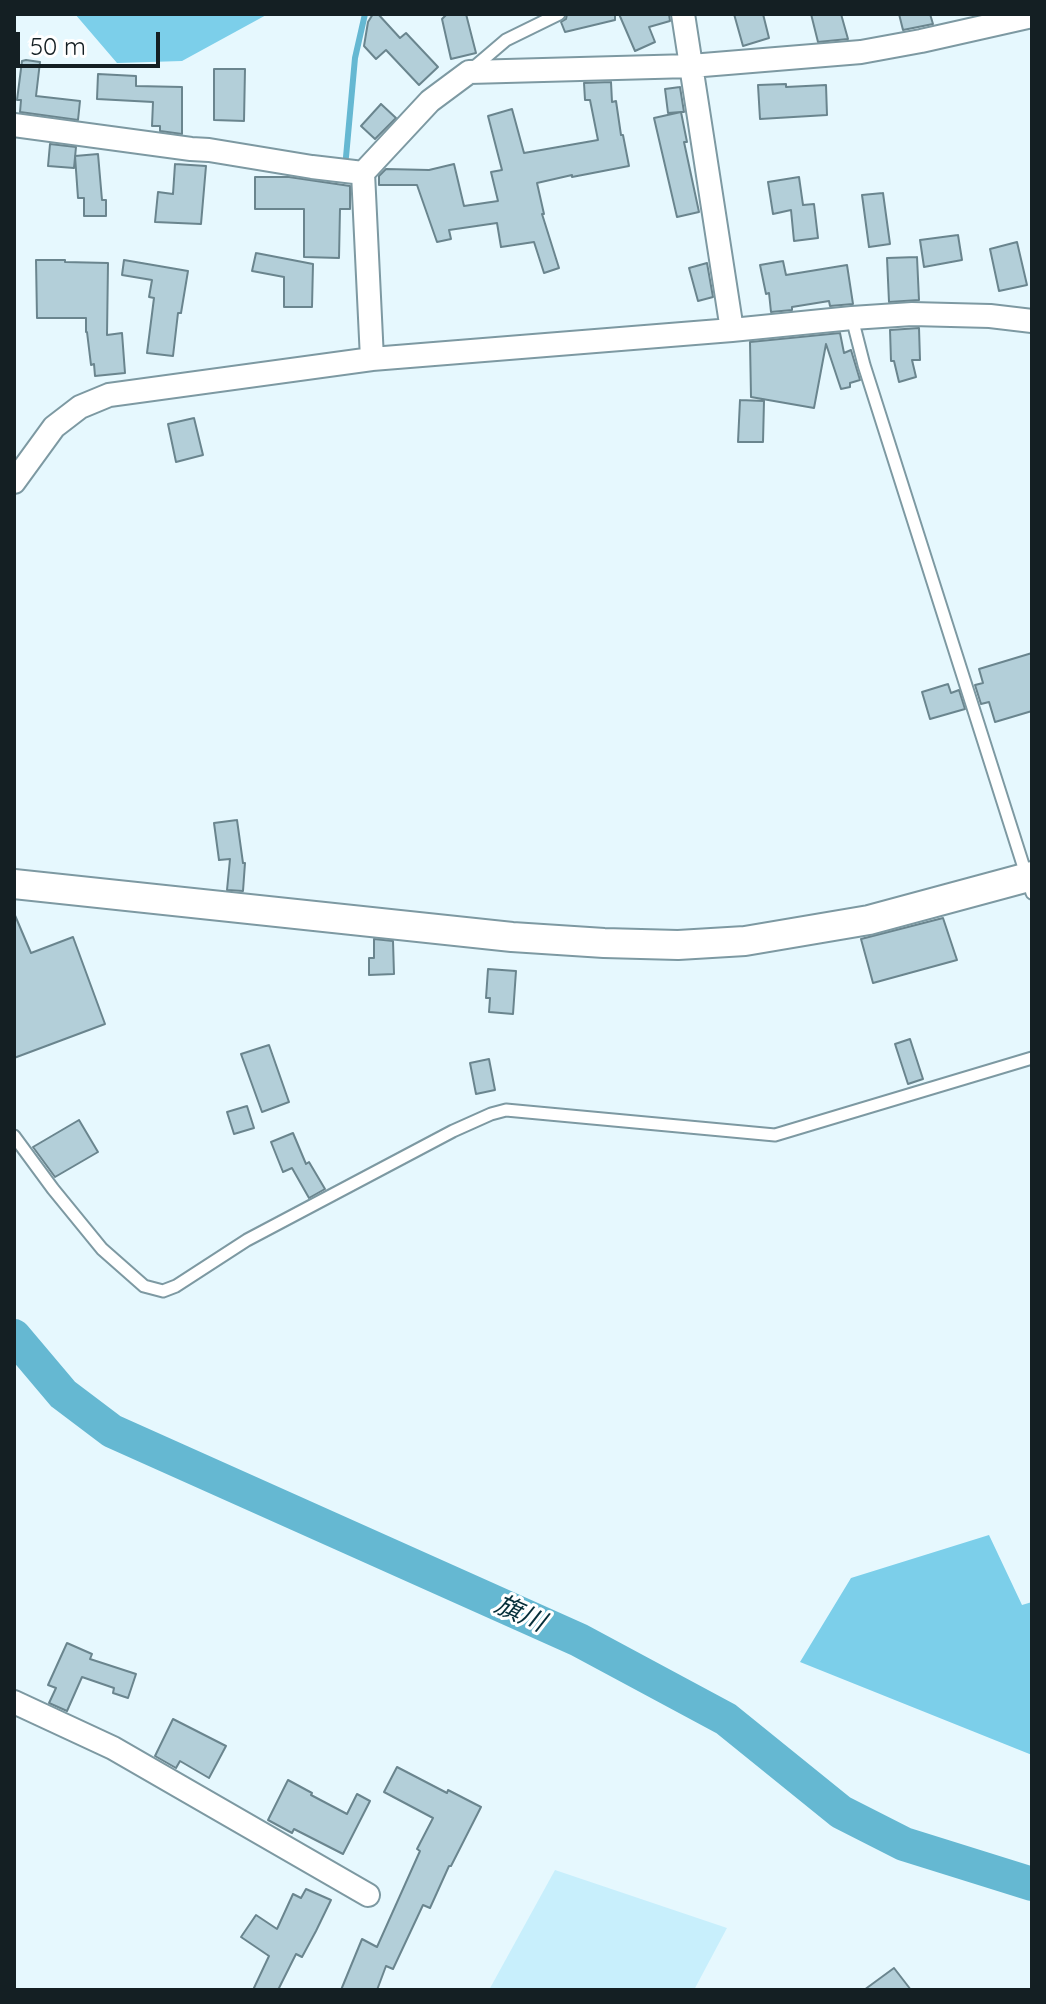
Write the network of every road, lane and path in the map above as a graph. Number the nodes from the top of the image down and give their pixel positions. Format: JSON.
{"nodes":[{"id":1,"x":559,"y":14,"type":"edge"},
{"id":2,"x":683,"y":14,"type":"edge"},
{"id":3,"x":1032,"y":16,"type":"edge"},
{"id":4,"x":691,"y":66,"type":"junction"},
{"id":5,"x":469,"y":72,"type":"junction"},
{"id":6,"x":14,"y":125,"type":"edge"},
{"id":7,"x":363,"y":173,"type":"junction"},
{"id":8,"x":852,"y":318,"type":"junction"},
{"id":9,"x":1032,"y":321,"type":"edge"},
{"id":10,"x":732,"y":330,"type":"junction"},
{"id":11,"x":372,"y":359,"type":"junction"},
{"id":12,"x":14,"y":482,"type":"edge"},
{"id":13,"x":1030,"y":882,"type":"edge"},
{"id":14,"x":14,"y":884,"type":"edge"},
{"id":15,"x":1032,"y":1058,"type":"edge"},
{"id":16,"x":14,"y":1136,"type":"edge"},
{"id":17,"x":14,"y":1702,"type":"edge"},
{"id":18,"x":368,"y":1895,"type":"dead end"}],
"edges":[{"from":1,"to":5,"type":"lane"},
{"from":2,"to":4,"type":"street"},
{"from":3,"to":4,"type":"street"},
{"from":4,"to":5,"type":"street"},
{"from":4,"to":10,"type":"street"},
{"from":5,"to":7,"type":"street"},
{"from":6,"to":7,"type":"street"},
{"from":7,"to":11,"type":"street"},
{"from":8,"to":9,"type":"street"},
{"from":8,"to":10,"type":"street"},
{"from":8,"to":13,"type":"lane"},
{"from":10,"to":11,"type":"street"},
{"from":11,"to":12,"type":"street"},
{"from":13,"to":14,"type":"street"},
{"from":15,"to":16,"type":"lane"},
{"from":17,"to":18,"type":"street"}]}
